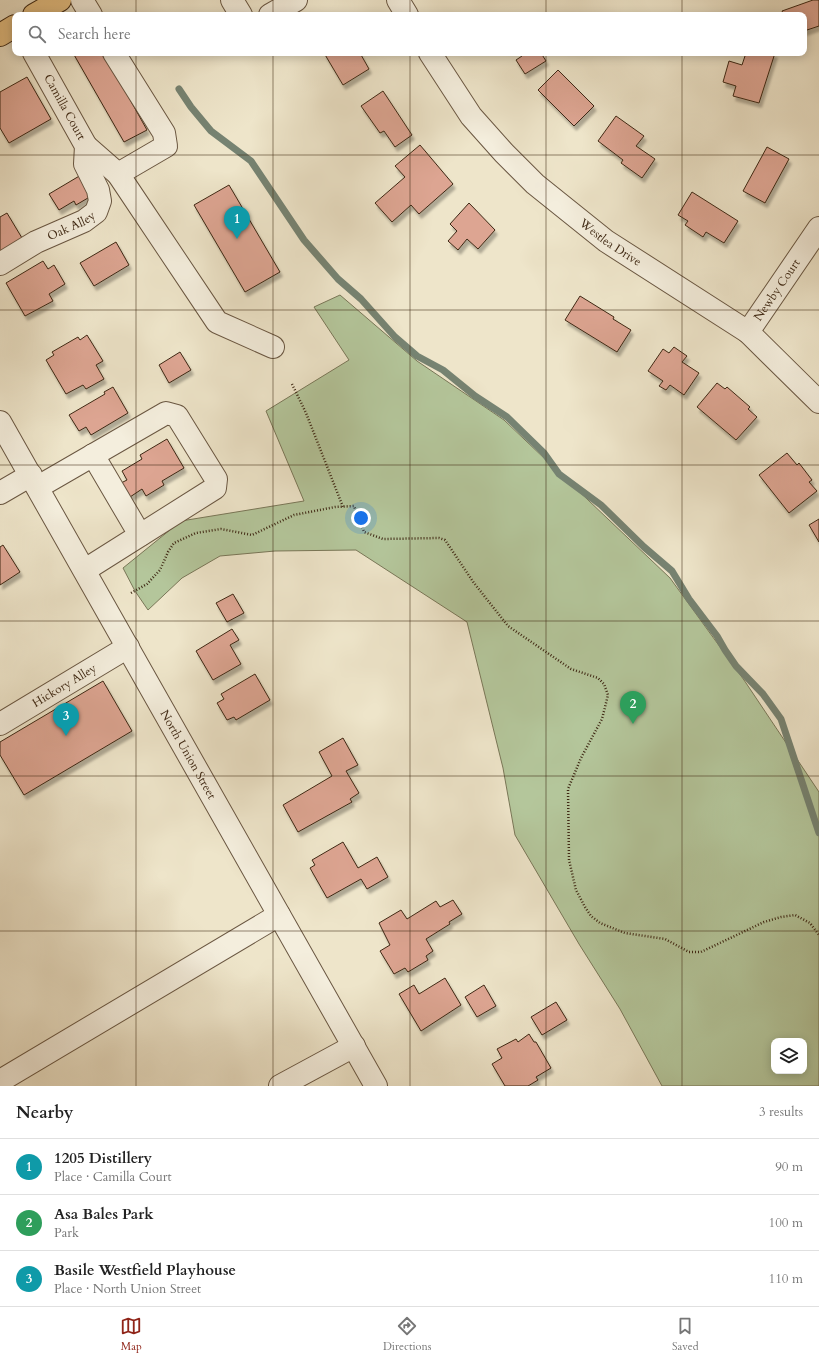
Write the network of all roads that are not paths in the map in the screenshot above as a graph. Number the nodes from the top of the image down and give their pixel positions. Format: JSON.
{"nodes":[{"id":1,"x":60,"y":0,"type":"edge"},
{"id":2,"x":82,"y":0,"type":"edge"},
{"id":3,"x":232,"y":0,"type":"edge"},
{"id":4,"x":296,"y":0,"type":"edge"},
{"id":5,"x":398,"y":0,"type":"edge"},
{"id":6,"x":39,"y":12,"type":"edge"},
{"id":7,"x":89,"y":12,"type":"edge"},
{"id":8,"x":239,"y":12,"type":"edge"},
{"id":9,"x":275,"y":12,"type":"edge"},
{"id":10,"x":405,"y":12,"type":"edge"},
{"id":11,"x":12,"y":28,"type":"edge"},
{"id":12,"x":0,"y":35,"type":"edge"},
{"id":13,"x":36,"y":56,"type":"edge"},
{"id":14,"x":116,"y":56,"type":"edge"},
{"id":15,"x":432,"y":56,"type":"edge"},
{"id":16,"x":86,"y":155,"type":"junction"},
{"id":17,"x":118,"y":174,"type":"junction"},
{"id":18,"x":819,"y":228,"type":"edge"},
{"id":19,"x":0,"y":264,"type":"edge"},
{"id":20,"x":748,"y":332,"type":"junction"},
{"id":21,"x":273,"y":347,"type":"dead end"},
{"id":22,"x":819,"y":402,"type":"edge"},
{"id":23,"x":0,"y":422,"type":"edge"},
{"id":24,"x":93,"y":455,"type":"junction"},
{"id":25,"x":34,"y":481,"type":"junction"},
{"id":26,"x":0,"y":493,"type":"edge"},
{"id":27,"x":140,"y":535,"type":"junction"},
{"id":28,"x":85,"y":570,"type":"junction"},
{"id":29,"x":128,"y":647,"type":"junction"},
{"id":30,"x":0,"y":724,"type":"edge"},
{"id":31,"x":279,"y":915,"type":"junction"},
{"id":32,"x":354,"y":1046,"type":"junction"},
{"id":33,"x":0,"y":1081,"type":"edge"},
{"id":34,"x":280,"y":1086,"type":"edge"},
{"id":35,"x":376,"y":1086,"type":"edge"}],
"edges":[{"from":1,"to":6,"type":"main road"},
{"from":2,"to":7,"type":"street"},
{"from":3,"to":8,"type":"street"},
{"from":4,"to":9,"type":"street"},
{"from":5,"to":10,"type":"street"},
{"from":11,"to":12,"type":"main road"},
{"from":13,"to":16,"type":"street","name":"Camilla Court"},
{"from":14,"to":17,"type":"street"},
{"from":15,"to":20,"type":"street","name":"Westlea Drive"},
{"from":16,"to":17,"type":"street"},
{"from":16,"to":19,"type":"street","name":"Oak Alley"},
{"from":17,"to":21,"type":"street"},
{"from":18,"to":20,"type":"street","name":"Newby Court"},
{"from":20,"to":22,"type":"street","name":"Westlea Drive"},
{"from":23,"to":25,"type":"street","name":"North Union Street"},
{"from":24,"to":25,"type":"street"},
{"from":24,"to":27,"type":"street"},
{"from":24,"to":27,"type":"street"},
{"from":25,"to":26,"type":"street"},
{"from":25,"to":28,"type":"street","name":"North Union Street"},
{"from":27,"to":28,"type":"street"},
{"from":28,"to":29,"type":"street","name":"North Union Street"},
{"from":29,"to":30,"type":"street","name":"Hickory Alley"},
{"from":29,"to":31,"type":"street","name":"North Union Street"},
{"from":31,"to":32,"type":"street","name":"North Union Street"},
{"from":31,"to":33,"type":"street"},
{"from":32,"to":34,"type":"street"},
{"from":32,"to":35,"type":"street","name":"North Union Street"}]}
